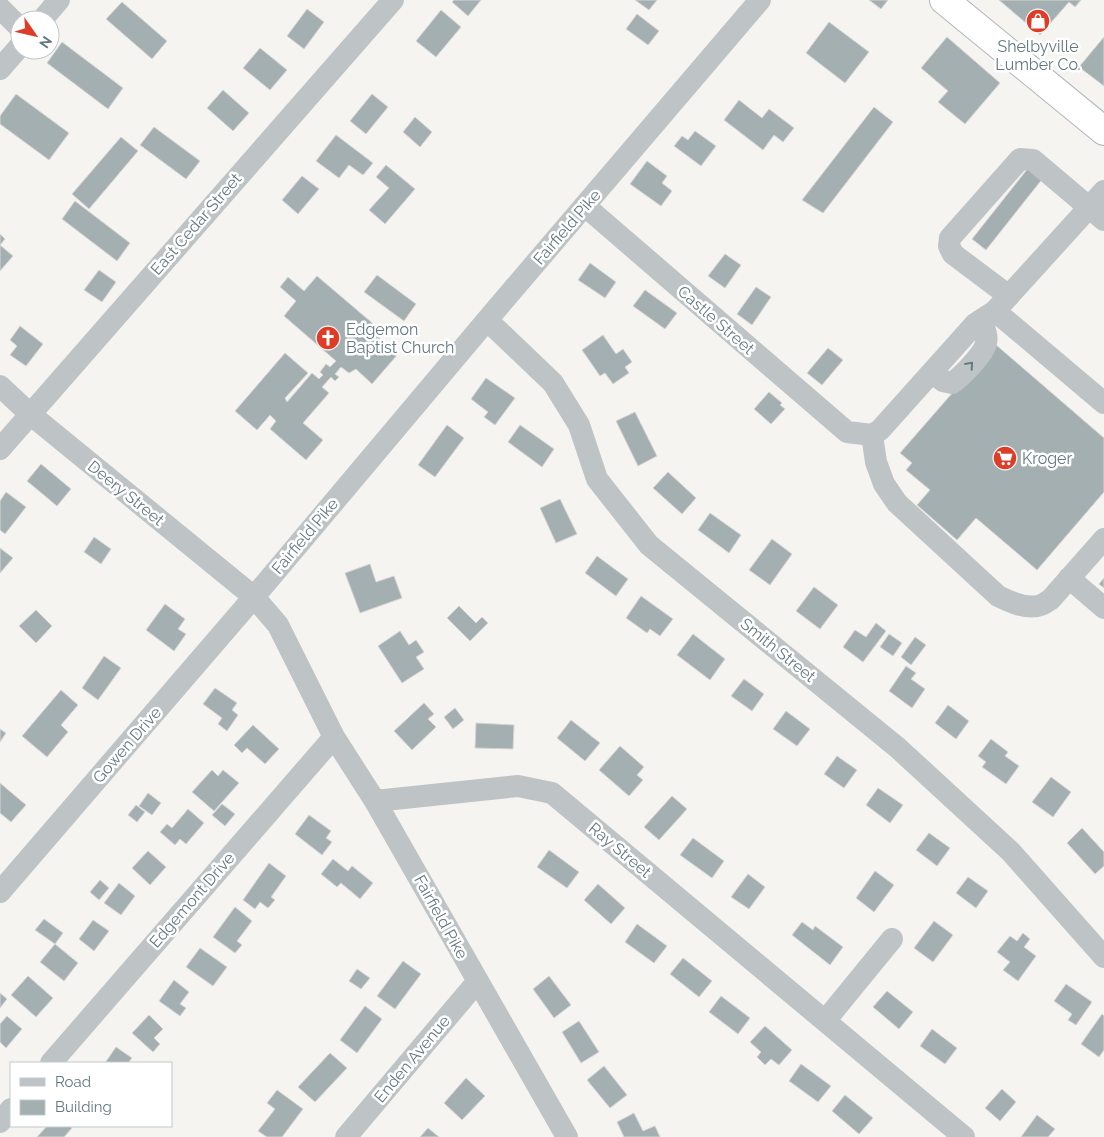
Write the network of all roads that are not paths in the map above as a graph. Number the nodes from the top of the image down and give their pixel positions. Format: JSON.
{"nodes":[{"id":1,"x":59,"y":0,"type":"edge"},
{"id":2,"x":393,"y":0,"type":"edge"},
{"id":3,"x":760,"y":0,"type":"edge"},
{"id":4,"x":944,"y":0,"type":"edge"},
{"id":5,"x":0,"y":8,"type":"edge"},
{"id":6,"x":50,"y":10,"type":"edge"},
{"id":7,"x":10,"y":18,"type":"edge"},
{"id":8,"x":10,"y":58,"type":"edge"},
{"id":9,"x":0,"y":69,"type":"edge"},
{"id":10,"x":1104,"y":131,"type":"edge"},
{"id":11,"x":585,"y":206,"type":"junction"},
{"id":12,"x":1099,"y":206,"type":"edge"},
{"id":13,"x":995,"y":309,"type":"junction"},
{"id":14,"x":487,"y":320,"type":"junction"},
{"id":15,"x":0,"y":386,"type":"edge"},
{"id":16,"x":1104,"y":403,"type":"edge"},
{"id":17,"x":30,"y":414,"type":"junction"},
{"id":18,"x":872,"y":434,"type":"junction"},
{"id":19,"x":0,"y":449,"type":"edge"},
{"id":20,"x":1104,"y":538,"type":"edge"},
{"id":21,"x":1069,"y":578,"type":"junction"},
{"id":22,"x":254,"y":598,"type":"junction"},
{"id":23,"x":1104,"y":608,"type":"edge"},
{"id":24,"x":334,"y":737,"type":"junction"},
{"id":25,"x":375,"y":801,"type":"junction"},
{"id":26,"x":0,"y":892,"type":"edge"},
{"id":27,"x":892,"y":939,"type":"dead end"},
{"id":28,"x":1104,"y":956,"type":"edge"},
{"id":29,"x":477,"y":982,"type":"junction"},
{"id":30,"x":825,"y":1021,"type":"junction"},
{"id":31,"x":52,"y":1062,"type":"edge"},
{"id":32,"x":10,"y":1110,"type":"edge"},
{"id":33,"x":0,"y":1122,"type":"edge"},
{"id":34,"x":346,"y":1137,"type":"edge"},
{"id":35,"x":567,"y":1137,"type":"edge"},
{"id":36,"x":964,"y":1137,"type":"edge"}],
"edges":[{"from":1,"to":6,"type":"street"},
{"from":2,"to":17,"type":"street","name":"East Cedar Street"},
{"from":3,"to":11,"type":"street","name":"Fairfield Pike"},
{"from":4,"to":10,"type":"highway"},
{"from":5,"to":7,"type":"street"},
{"from":8,"to":9,"type":"street"},
{"from":11,"to":14,"type":"street","name":"Fairfield Pike"},
{"from":11,"to":18,"type":"street","name":"Castle Street"},
{"from":12,"to":13,"type":"street"},
{"from":12,"to":13,"type":"street"},
{"from":13,"to":16,"type":"street"},
{"from":13,"to":18,"type":"street"},
{"from":14,"to":22,"type":"street","name":"Fairfield Pike"},
{"from":14,"to":28,"type":"street","name":"Smith Street"},
{"from":15,"to":17,"type":"street","name":"Deery Street"},
{"from":17,"to":19,"type":"street","name":"East Cedar Street"},
{"from":17,"to":22,"type":"street","name":"Deery Street"},
{"from":18,"to":21,"type":"street"},
{"from":20,"to":21,"type":"street"},
{"from":21,"to":23,"type":"street"},
{"from":22,"to":24,"type":"street","name":"Fairfield Pike"},
{"from":22,"to":26,"type":"street","name":"Gowen Drive"},
{"from":24,"to":25,"type":"street","name":"Fairfield Pike"},
{"from":24,"to":31,"type":"street","name":"Edgemont Drive"},
{"from":25,"to":29,"type":"street","name":"Fairfield Pike"},
{"from":25,"to":30,"type":"street","name":"Ray Street"},
{"from":27,"to":30,"type":"street"},
{"from":29,"to":34,"type":"street","name":"Enden Avenue"},
{"from":29,"to":35,"type":"street","name":"Fairfield Pike"},
{"from":30,"to":36,"type":"street","name":"Ray Street"},
{"from":32,"to":33,"type":"street"}]}
